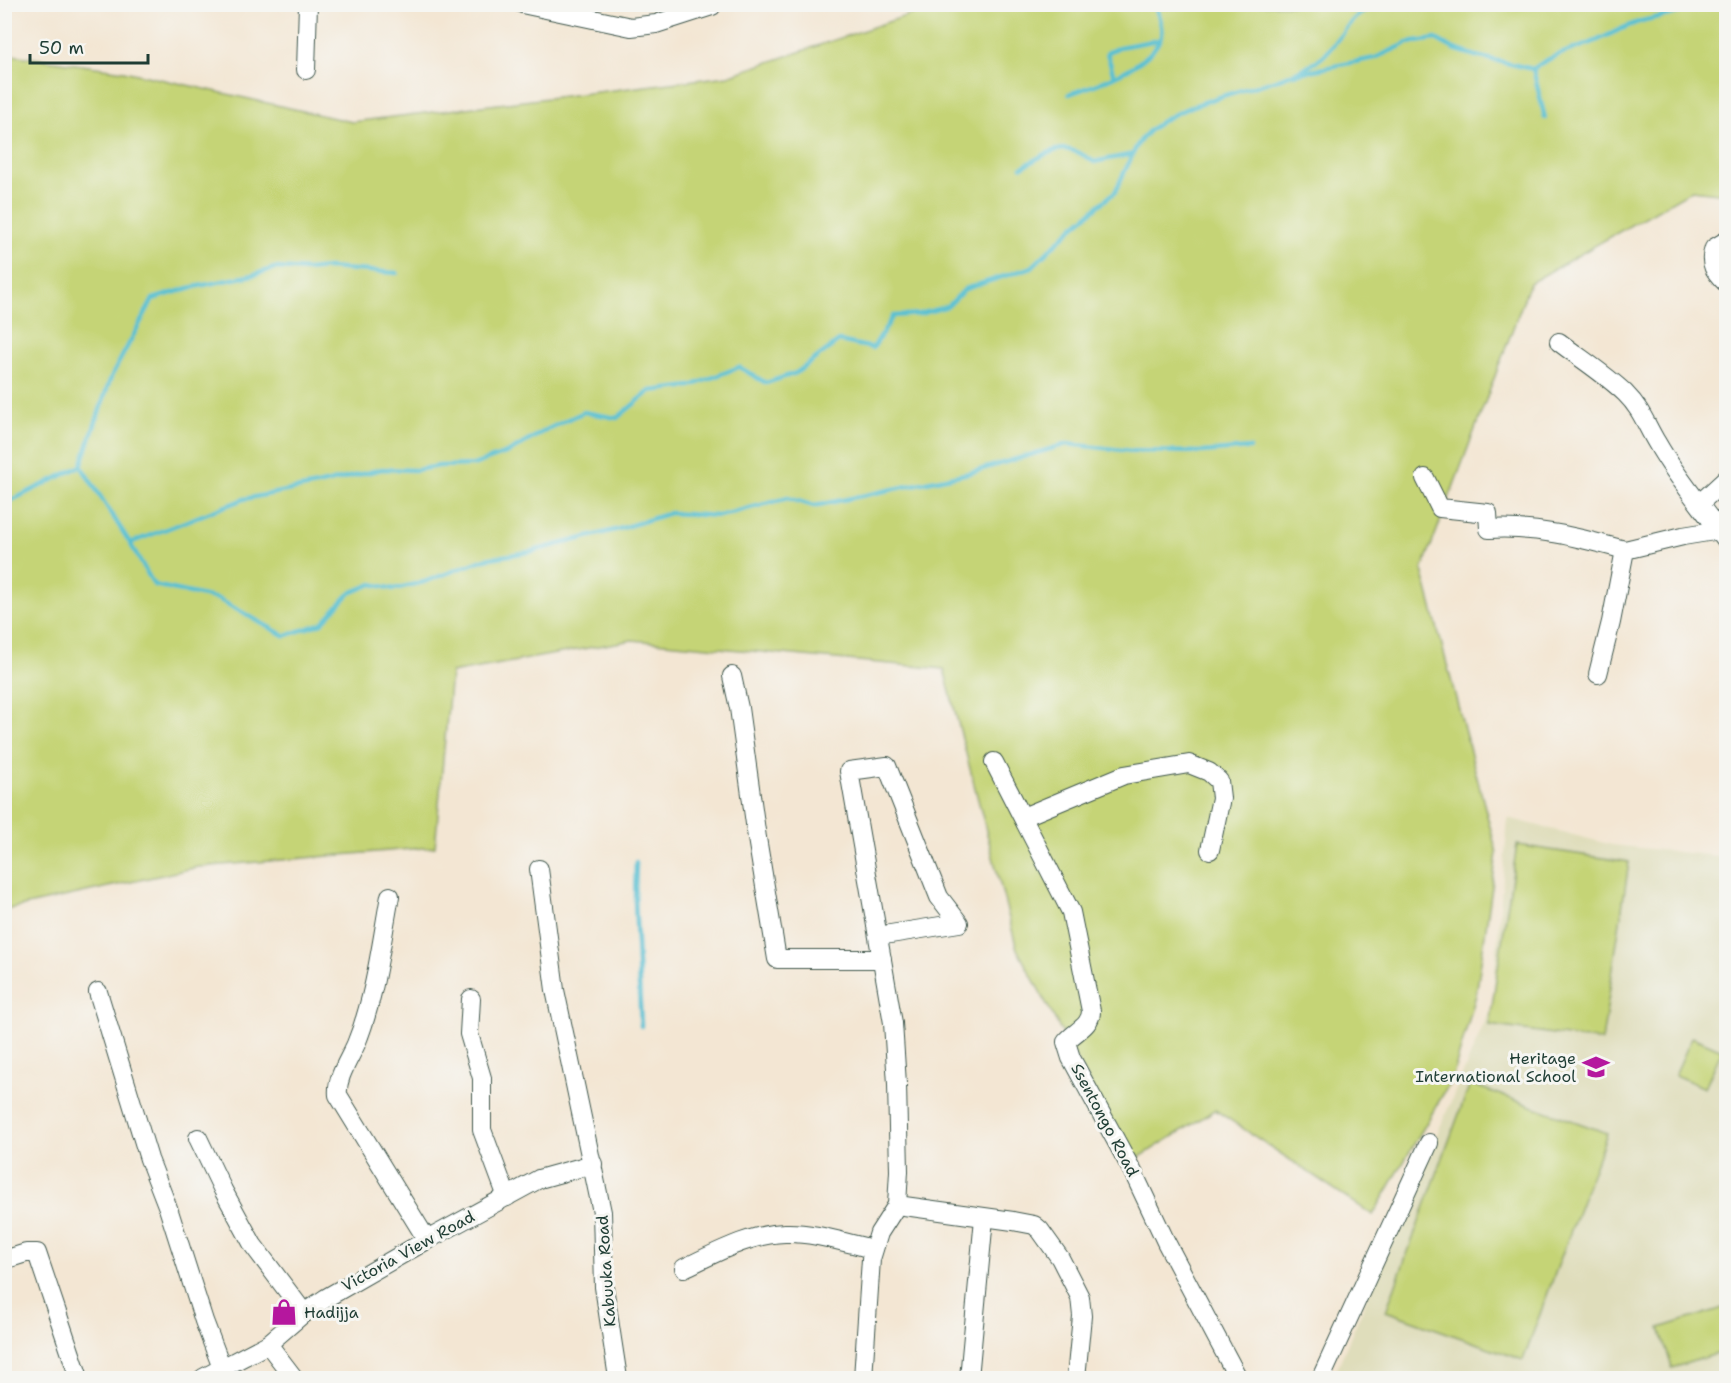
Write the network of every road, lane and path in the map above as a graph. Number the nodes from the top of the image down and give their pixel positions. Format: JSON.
{"nodes":[{"id":1,"x":308,"y":4,"type":"edge"},
{"id":2,"x":522,"y":4,"type":"edge"},
{"id":3,"x":712,"y":6,"type":"edge"},
{"id":4,"x":306,"y":70,"type":"dead end"},
{"id":5,"x":1726,"y":241,"type":"edge"},
{"id":6,"x":1726,"y":283,"type":"edge"},
{"id":7,"x":1559,"y":342,"type":"dead end"},
{"id":8,"x":1425,"y":478,"type":"dead end"},
{"id":9,"x":1726,"y":479,"type":"edge"},
{"id":10,"x":1700,"y":503,"type":"junction"},
{"id":11,"x":1723,"y":535,"type":"edge"},
{"id":12,"x":1625,"y":550,"type":"junction"},
{"id":13,"x":1598,"y":674,"type":"dead end"},
{"id":14,"x":732,"y":676,"type":"dead end"},
{"id":15,"x":994,"y":762,"type":"dead end"},
{"id":16,"x":1023,"y":817,"type":"junction"},
{"id":17,"x":1210,"y":850,"type":"dead end"},
{"id":18,"x":539,"y":869,"type":"dead end"},
{"id":19,"x":390,"y":896,"type":"dead end"},
{"id":20,"x":878,"y":936,"type":"junction"},
{"id":21,"x":882,"y":959,"type":"junction"},
{"id":22,"x":98,"y":992,"type":"dead end"},
{"id":23,"x":471,"y":999,"type":"dead end"},
{"id":24,"x":198,"y":1138,"type":"dead end"},
{"id":25,"x":1429,"y":1143,"type":"dead end"},
{"id":26,"x":593,"y":1164,"type":"junction"},
{"id":27,"x":507,"y":1197,"type":"junction"},
{"id":28,"x":897,"y":1205,"type":"junction"},
{"id":29,"x":984,"y":1218,"type":"junction"},
{"id":30,"x":427,"y":1240,"type":"junction"},
{"id":31,"x":873,"y":1249,"type":"junction"},
{"id":32,"x":4,"y":1260,"type":"edge"},
{"id":33,"x":684,"y":1269,"type":"dead end"},
{"id":34,"x":304,"y":1313,"type":"junction"},
{"id":35,"x":268,"y":1344,"type":"junction"},
{"id":36,"x":222,"y":1368,"type":"junction"},
{"id":37,"x":79,"y":1378,"type":"edge"},
{"id":38,"x":203,"y":1378,"type":"edge"},
{"id":39,"x":294,"y":1378,"type":"edge"},
{"id":40,"x":618,"y":1378,"type":"edge"},
{"id":41,"x":863,"y":1378,"type":"edge"},
{"id":42,"x":969,"y":1378,"type":"edge"},
{"id":43,"x":1076,"y":1378,"type":"edge"},
{"id":44,"x":1238,"y":1378,"type":"edge"},
{"id":45,"x":1321,"y":1378,"type":"edge"}],
"edges":[{"from":1,"to":4,"type":"street"},
{"from":2,"to":3,"type":"street"},
{"from":5,"to":6,"type":"street"},
{"from":7,"to":10,"type":"street"},
{"from":8,"to":12,"type":"street"},
{"from":9,"to":10,"type":"street"},
{"from":10,"to":11,"type":"street"},
{"from":11,"to":12,"type":"street"},
{"from":12,"to":13,"type":"street"},
{"from":14,"to":21,"type":"street"},
{"from":15,"to":16,"type":"street","name":"Ssentongo Road"},
{"from":16,"to":17,"type":"street"},
{"from":16,"to":44,"type":"street","name":"Ssentongo Road"},
{"from":18,"to":26,"type":"street","name":"Kabuuka Road"},
{"from":19,"to":30,"type":"street"},
{"from":20,"to":20,"type":"street"},
{"from":20,"to":21,"type":"street"},
{"from":21,"to":28,"type":"street"},
{"from":22,"to":36,"type":"street"},
{"from":23,"to":27,"type":"street"},
{"from":24,"to":34,"type":"street"},
{"from":25,"to":45,"type":"street"},
{"from":26,"to":27,"type":"street","name":"Victoria View Road"},
{"from":26,"to":40,"type":"street","name":"Kabuuka Road"},
{"from":27,"to":30,"type":"street","name":"Victoria View Road"},
{"from":28,"to":29,"type":"street"},
{"from":28,"to":31,"type":"street"},
{"from":29,"to":42,"type":"street"},
{"from":29,"to":43,"type":"street"},
{"from":30,"to":34,"type":"street","name":"Victoria View Road"},
{"from":31,"to":33,"type":"street"},
{"from":31,"to":41,"type":"street"},
{"from":32,"to":37,"type":"street"},
{"from":34,"to":35,"type":"street","name":"Victoria View Road"},
{"from":35,"to":36,"type":"street","name":"Victoria View Road"},
{"from":35,"to":39,"type":"street"},
{"from":36,"to":38,"type":"street","name":"Victoria View Road"}]}
